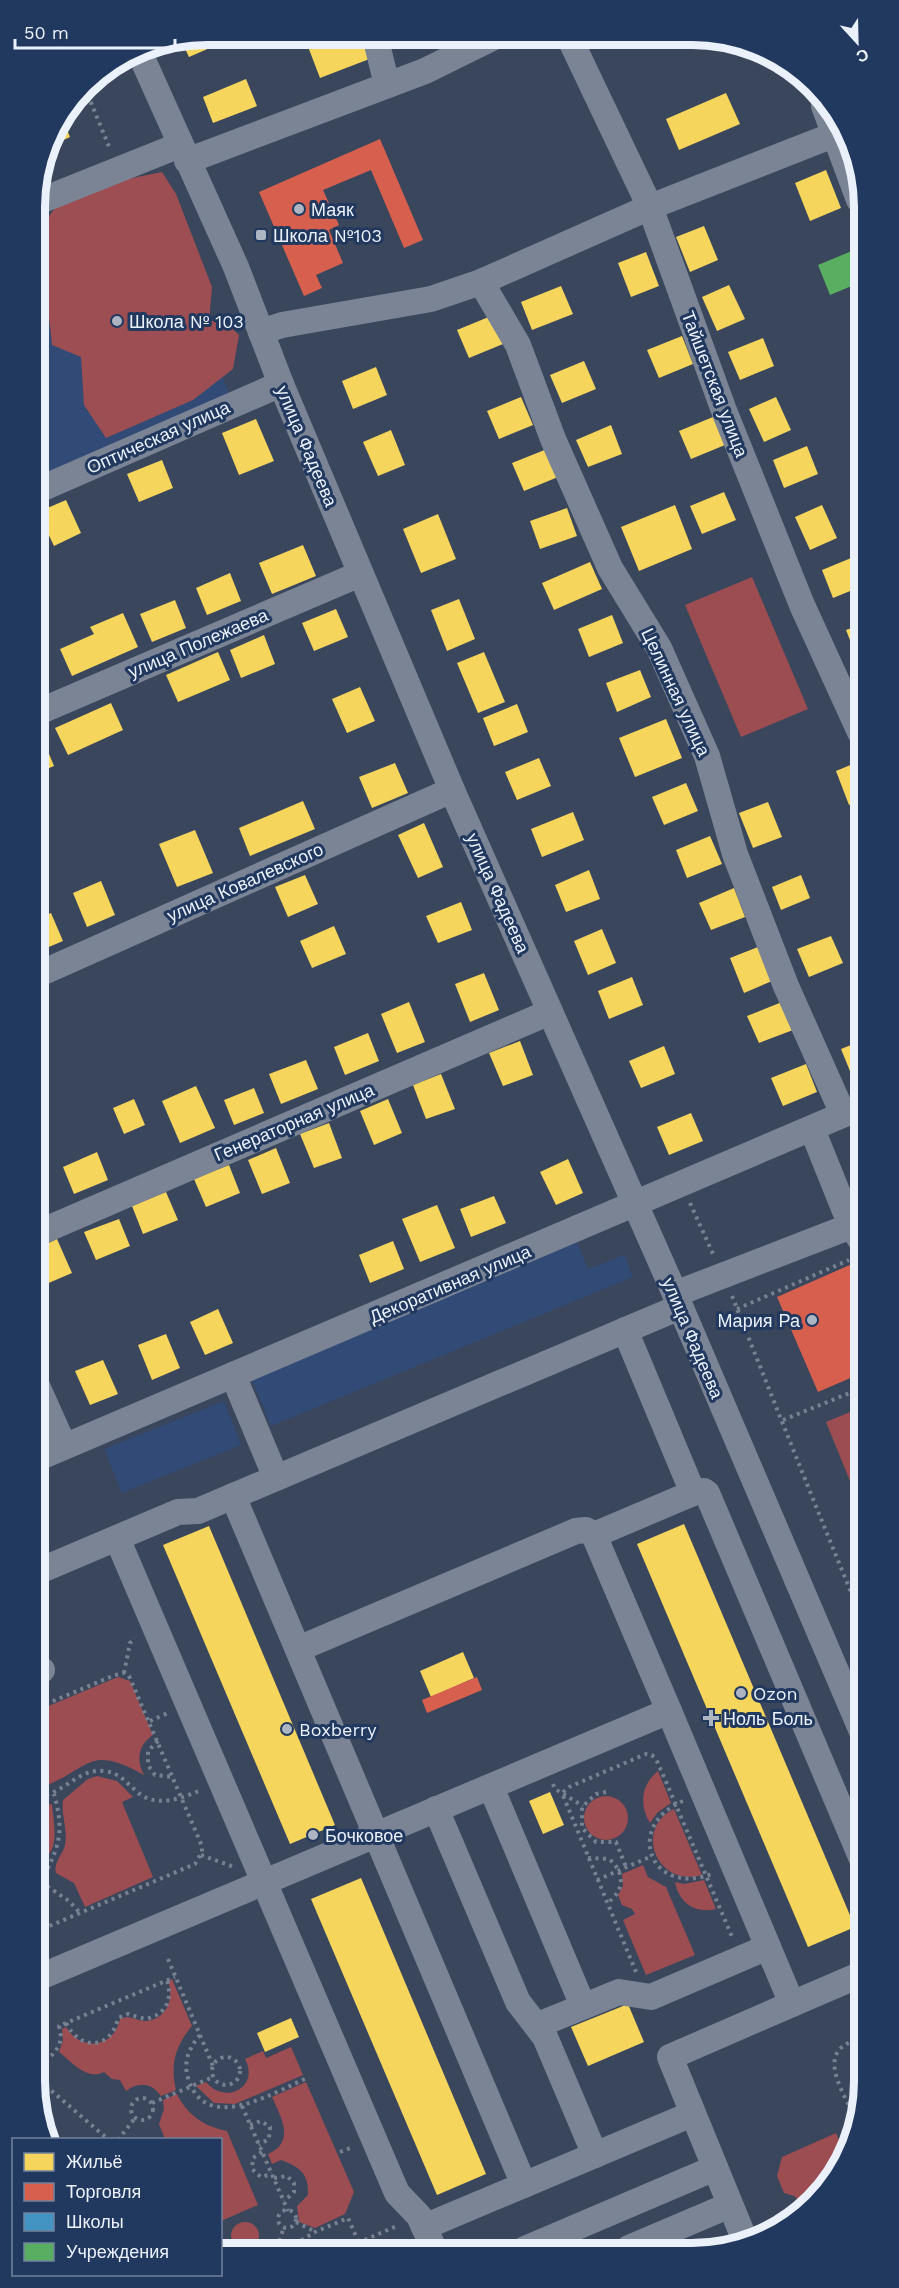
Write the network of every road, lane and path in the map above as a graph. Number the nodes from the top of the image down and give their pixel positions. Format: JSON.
{"nodes":[{"id":1,"x":377,"y":45,"type":"edge"},
{"id":2,"x":478,"y":45,"type":"edge"},
{"id":3,"x":573,"y":45,"type":"edge"},
{"id":4,"x":142,"y":58,"type":"edge"},
{"id":5,"x":387,"y":85,"type":"junction"},
{"id":6,"x":88,"y":96,"type":"edge"},
{"id":7,"x":835,"y":131,"type":"edge"},
{"id":8,"x":184,"y":153,"type":"junction"},
{"id":9,"x":119,"y":169,"type":"junction"},
{"id":10,"x":45,"y":199,"type":"edge"},
{"id":11,"x":650,"y":207,"type":"junction"},
{"id":12,"x":481,"y":282,"type":"junction"},
{"id":13,"x":261,"y":332,"type":"junction"},
{"id":14,"x":281,"y":384,"type":"junction"},
{"id":15,"x":45,"y":487,"type":"edge"},
{"id":16,"x":360,"y":574,"type":"junction"},
{"id":17,"x":45,"y":709,"type":"edge"},
{"id":18,"x":854,"y":719,"type":"edge"},
{"id":19,"x":452,"y":790,"type":"junction"},
{"id":20,"x":45,"y":971,"type":"edge"},
{"id":21,"x":550,"y":1012,"type":"junction"},
{"id":22,"x":852,"y":1111,"type":"edge"},
{"id":23,"x":812,"y":1129,"type":"junction"},
{"id":24,"x":672,"y":1190,"type":"junction"},
{"id":25,"x":634,"y":1206,"type":"junction"},
{"id":26,"x":45,"y":1230,"type":"edge"},
{"id":27,"x":854,"y":1239,"type":"edge"},
{"id":28,"x":854,"y":1242,"type":"edge"},
{"id":29,"x":854,"y":1243,"type":"edge"},
{"id":30,"x":723,"y":1276,"type":"junction"},
{"id":31,"x":677,"y":1301,"type":"junction"},
{"id":32,"x":737,"y":1309,"type":"junction"},
{"id":33,"x":625,"y":1330,"type":"junction"},
{"id":34,"x":233,"y":1375,"type":"junction"},
{"id":35,"x":854,"y":1391,"type":"edge"},
{"id":36,"x":45,"y":1404,"type":"edge"},
{"id":37,"x":783,"y":1420,"type":"junction"},
{"id":38,"x":64,"y":1446,"type":"junction"},
{"id":39,"x":45,"y":1455,"type":"edge"},
{"id":40,"x":276,"y":1478,"type":"junction"},
{"id":41,"x":693,"y":1493,"type":"junction"},
{"id":42,"x":233,"y":1496,"type":"junction"},
{"id":43,"x":594,"y":1535,"type":"junction"},
{"id":44,"x":117,"y":1538,"type":"junction"},
{"id":45,"x":45,"y":1568,"type":"edge"},
{"id":46,"x":854,"y":1600,"type":"edge"},
{"id":47,"x":156,"y":1628,"type":"junction"},
{"id":48,"x":298,"y":1649,"type":"junction"},
{"id":49,"x":124,"y":1673,"type":"junction"},
{"id":50,"x":45,"y":1705,"type":"edge"},
{"id":51,"x":669,"y":1711,"type":"junction"},
{"id":52,"x":854,"y":1713,"type":"edge"},
{"id":53,"x":158,"y":1741,"type":"junction"},
{"id":54,"x":544,"y":1764,"type":"junction"},
{"id":55,"x":173,"y":1777,"type":"junction"},
{"id":56,"x":222,"y":1781,"type":"junction"},
{"id":57,"x":491,"y":1787,"type":"junction"},
{"id":58,"x":606,"y":1792,"type":"dead end"},
{"id":59,"x":562,"y":1793,"type":"junction"},
{"id":60,"x":54,"y":1794,"type":"junction"},
{"id":61,"x":45,"y":1796,"type":"edge"},
{"id":62,"x":182,"y":1798,"type":"junction"},
{"id":63,"x":676,"y":1804,"type":"junction"},
{"id":64,"x":583,"y":1806,"type":"junction"},
{"id":65,"x":436,"y":1809,"type":"junction"},
{"id":66,"x":376,"y":1835,"type":"junction"},
{"id":67,"x":854,"y":1840,"type":"edge"},
{"id":68,"x":652,"y":1856,"type":"junction"},
{"id":69,"x":588,"y":1858,"type":"junction"},
{"id":70,"x":626,"y":1867,"type":"junction"},
{"id":71,"x":619,"y":1870,"type":"junction"},
{"id":72,"x":45,"y":1873,"type":"edge"},
{"id":73,"x":706,"y":1877,"type":"junction"},
{"id":74,"x":597,"y":1880,"type":"junction"},
{"id":75,"x":266,"y":1882,"type":"junction"},
{"id":76,"x":45,"y":1885,"type":"edge"},
{"id":77,"x":607,"y":1903,"type":"junction"},
{"id":78,"x":80,"y":1913,"type":"junction"},
{"id":79,"x":45,"y":1928,"type":"edge"},
{"id":80,"x":735,"y":1945,"type":"dead end"},
{"id":81,"x":768,"y":1947,"type":"junction"},
{"id":82,"x":168,"y":1959,"type":"dead end"},
{"id":83,"x":45,"y":1975,"type":"edge"},
{"id":84,"x":639,"y":1976,"type":"dead end"},
{"id":85,"x":175,"y":1977,"type":"junction"},
{"id":86,"x":854,"y":1977,"type":"edge"},
{"id":87,"x":166,"y":1980,"type":"junction"},
{"id":88,"x":792,"y":2004,"type":"junction"},
{"id":89,"x":583,"y":2006,"type":"junction"},
{"id":90,"x":66,"y":2023,"type":"junction"},
{"id":91,"x":538,"y":2025,"type":"junction"},
{"id":92,"x":200,"y":2035,"type":"junction"},
{"id":93,"x":854,"y":2041,"type":"edge"},
{"id":94,"x":45,"y":2062,"type":"edge"},
{"id":95,"x":213,"y":2066,"type":"junction"},
{"id":96,"x":213,"y":2077,"type":"junction"},
{"id":97,"x":307,"y":2078,"type":"dead end"},
{"id":98,"x":45,"y":2085,"type":"edge"},
{"id":99,"x":191,"y":2086,"type":"junction"},
{"id":100,"x":152,"y":2103,"type":"junction"},
{"id":101,"x":242,"y":2106,"type":"junction"},
{"id":102,"x":851,"y":2110,"type":"edge"},
{"id":103,"x":692,"y":2114,"type":"junction"},
{"id":104,"x":135,"y":2118,"type":"junction"},
{"id":105,"x":250,"y":2125,"type":"junction"},
{"id":106,"x":108,"y":2138,"type":"edge"},
{"id":107,"x":119,"y":2138,"type":"edge"},
{"id":108,"x":259,"y":2145,"type":"junction"},
{"id":109,"x":262,"y":2152,"type":"junction"},
{"id":110,"x":595,"y":2155,"type":"junction"},
{"id":111,"x":715,"y":2168,"type":"junction"},
{"id":112,"x":273,"y":2176,"type":"junction"},
{"id":113,"x":524,"y":2185,"type":"junction"},
{"id":114,"x":284,"y":2201,"type":"junction"},
{"id":115,"x":730,"y":2205,"type":"junction"},
{"id":116,"x":288,"y":2211,"type":"junction"},
{"id":117,"x":296,"y":2222,"type":"junction"},
{"id":118,"x":284,"y":2227,"type":"junction"},
{"id":119,"x":389,"y":2229,"type":"dead end"},
{"id":120,"x":315,"y":2232,"type":"junction"},
{"id":121,"x":742,"y":2234,"type":"edge"},
{"id":122,"x":429,"y":2238,"type":"edge"},
{"id":123,"x":277,"y":2243,"type":"edge"},
{"id":124,"x":297,"y":2243,"type":"edge"},
{"id":125,"x":359,"y":2243,"type":"joint"},
{"id":126,"x":539,"y":2243,"type":"edge"},
{"id":127,"x":641,"y":2243,"type":"edge"}],
"edges":[{"from":1,"to":5,"type":"street"},
{"from":2,"to":5,"type":"street"},
{"from":3,"to":11,"type":"street","name":"Тайшетская улица"},
{"from":4,"to":8,"type":"street","name":"улица Фадеева"},
{"from":5,"to":8,"type":"street"},
{"from":6,"to":9,"type":"path"},
{"from":7,"to":11,"type":"street"},
{"from":8,"to":9,"type":"street"},
{"from":8,"to":13,"type":"street","name":"улица Фадеева"},
{"from":9,"to":10,"type":"street"},
{"from":11,"to":12,"type":"street"},
{"from":11,"to":18,"type":"street","name":"Тайшетская улица"},
{"from":12,"to":13,"type":"street"},
{"from":12,"to":22,"type":"street","name":"Целинная улица"},
{"from":13,"to":14,"type":"street","name":"улица Фадеева"},
{"from":14,"to":15,"type":"street","name":"Оптическая улица"},
{"from":14,"to":16,"type":"street","name":"улица Фадеева"},
{"from":16,"to":17,"type":"street","name":"улица Полежаева"},
{"from":16,"to":19,"type":"street","name":"улица Фадеева"},
{"from":19,"to":20,"type":"street","name":"улица Ковалевского"},
{"from":19,"to":21,"type":"street","name":"улица Фадеева"},
{"from":21,"to":25,"type":"street","name":"улица Фадеева"},
{"from":21,"to":26,"type":"street","name":"Генераторная улица"},
{"from":22,"to":23,"type":"street","name":"Декоративная улица"},
{"from":23,"to":24,"type":"street","name":"Декоративная улица"},
{"from":23,"to":27,"type":"street"},
{"from":24,"to":25,"type":"street","name":"Декоративная улица"},
{"from":24,"to":30,"type":"path"},
{"from":25,"to":31,"type":"street","name":"улица Фадеева"},
{"from":25,"to":34,"type":"street","name":"Декоративная улица"},
{"from":28,"to":30,"type":"street"},
{"from":29,"to":32,"type":"path"},
{"from":30,"to":31,"type":"street"},
{"from":30,"to":32,"type":"path"},
{"from":31,"to":33,"type":"street"},
{"from":31,"to":52,"type":"street","name":"улица Фадеева"},
{"from":32,"to":37,"type":"path"},
{"from":33,"to":40,"type":"street"},
{"from":33,"to":41,"type":"street"},
{"from":34,"to":38,"type":"street","name":"Декоративная улица"},
{"from":34,"to":40,"type":"street"},
{"from":35,"to":37,"type":"path"},
{"from":36,"to":38,"type":"street"},
{"from":37,"to":46,"type":"path"},
{"from":38,"to":39,"type":"street","name":"Декоративная улица"},
{"from":40,"to":42,"type":"street"},
{"from":41,"to":43,"type":"street"},
{"from":41,"to":67,"type":"street"},
{"from":42,"to":44,"type":"street"},
{"from":42,"to":48,"type":"street"},
{"from":43,"to":48,"type":"street"},
{"from":43,"to":51,"type":"street"},
{"from":44,"to":45,"type":"street"},
{"from":44,"to":47,"type":"street"},
{"from":47,"to":49,"type":"path"},
{"from":47,"to":56,"type":"street"},
{"from":48,"to":66,"type":"street"},
{"from":49,"to":50,"type":"path"},
{"from":49,"to":53,"type":"path"},
{"from":51,"to":54,"type":"street"},
{"from":51,"to":81,"type":"street"},
{"from":53,"to":55,"type":"path"},
{"from":53,"to":55,"type":"path"},
{"from":54,"to":57,"type":"street"},
{"from":54,"to":59,"type":"path"},
{"from":55,"to":62,"type":"path"},
{"from":56,"to":62,"type":"path"},
{"from":56,"to":75,"type":"street"},
{"from":57,"to":65,"type":"street"},
{"from":57,"to":89,"type":"street"},
{"from":58,"to":64,"type":"path"},
{"from":59,"to":63,"type":"path"},
{"from":59,"to":64,"type":"path"},
{"from":59,"to":69,"type":"path"},
{"from":60,"to":61,"type":"path"},
{"from":60,"to":62,"type":"path"},
{"from":60,"to":72,"type":"path"},
{"from":62,"to":78,"type":"path"},
{"from":63,"to":68,"type":"path"},
{"from":63,"to":73,"type":"path"},
{"from":64,"to":70,"type":"path"},
{"from":65,"to":66,"type":"street"},
{"from":65,"to":91,"type":"street"},
{"from":66,"to":75,"type":"street"},
{"from":66,"to":113,"type":"street"},
{"from":68,"to":70,"type":"path"},
{"from":68,"to":73,"type":"path"},
{"from":69,"to":71,"type":"path"},
{"from":69,"to":74,"type":"path"},
{"from":70,"to":71,"type":"path"},
{"from":71,"to":74,"type":"path"},
{"from":71,"to":77,"type":"path"},
{"from":73,"to":80,"type":"path"},
{"from":74,"to":77,"type":"path"},
{"from":75,"to":83,"type":"street"},
{"from":75,"to":122,"type":"street"},
{"from":76,"to":78,"type":"path"},
{"from":77,"to":84,"type":"path"},
{"from":78,"to":79,"type":"path"},
{"from":81,"to":88,"type":"street"},
{"from":81,"to":89,"type":"street"},
{"from":82,"to":85,"type":"path"},
{"from":85,"to":87,"type":"path"},
{"from":85,"to":92,"type":"path"},
{"from":86,"to":88,"type":"street"},
{"from":87,"to":90,"type":"path"},
{"from":87,"to":90,"type":"path"},
{"from":88,"to":103,"type":"street"},
{"from":89,"to":91,"type":"street"},
{"from":90,"to":94,"type":"path"},
{"from":91,"to":110,"type":"street"},
{"from":92,"to":95,"type":"path"},
{"from":92,"to":99,"type":"path"},
{"from":93,"to":102,"type":"path"},
{"from":95,"to":96,"type":"path"},
{"from":95,"to":96,"type":"path"},
{"from":96,"to":99,"type":"path"},
{"from":97,"to":101,"type":"path"},
{"from":98,"to":106,"type":"path"},
{"from":99,"to":100,"type":"path"},
{"from":99,"to":101,"type":"path"},
{"from":100,"to":104,"type":"path"},
{"from":100,"to":104,"type":"path"},
{"from":101,"to":105,"type":"path"},
{"from":103,"to":110,"type":"street"},
{"from":103,"to":111,"type":"street"},
{"from":104,"to":107,"type":"path"},
{"from":105,"to":108,"type":"path"},
{"from":105,"to":108,"type":"path"},
{"from":108,"to":109,"type":"path"},
{"from":109,"to":112,"type":"path"},
{"from":109,"to":112,"type":"path"},
{"from":110,"to":113,"type":"street"},
{"from":111,"to":115,"type":"street"},
{"from":111,"to":126,"type":"street"},
{"from":112,"to":114,"type":"path"},
{"from":112,"to":114,"type":"path"},
{"from":113,"to":122,"type":"street"},
{"from":114,"to":116,"type":"path"},
{"from":115,"to":121,"type":"street"},
{"from":115,"to":127,"type":"street"},
{"from":116,"to":117,"type":"path"},
{"from":116,"to":118,"type":"path"},
{"from":117,"to":118,"type":"path"},
{"from":117,"to":120,"type":"path"},
{"from":118,"to":123,"type":"path"},
{"from":119,"to":125,"type":"path"},
{"from":120,"to":124,"type":"path"},
{"from":120,"to":125,"type":"path"}]}
